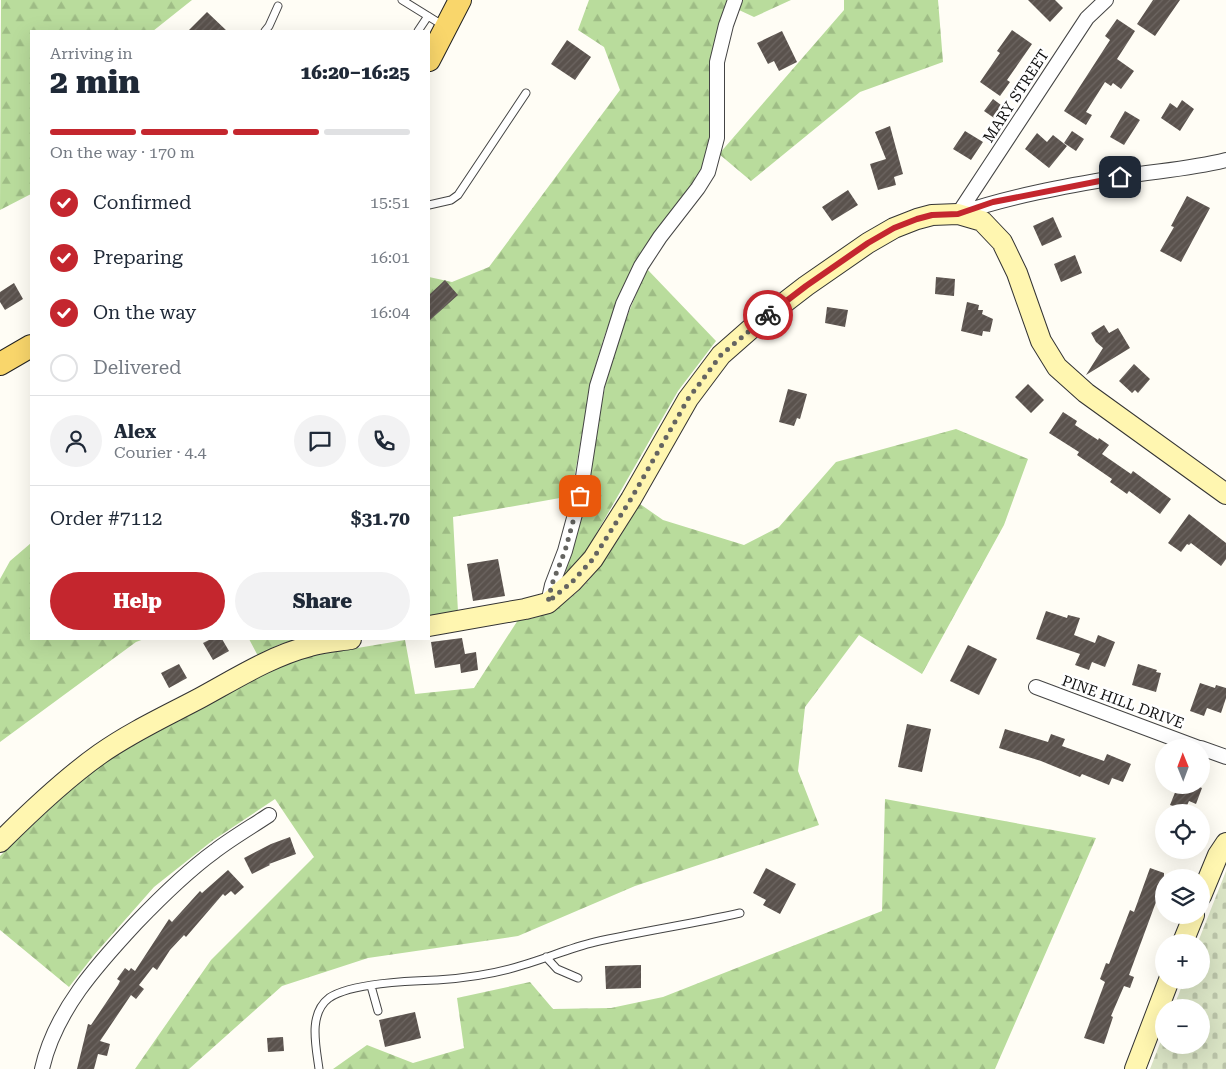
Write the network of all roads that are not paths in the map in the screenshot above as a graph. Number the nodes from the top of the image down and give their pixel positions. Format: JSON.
{"nodes":[{"id":1,"x":402,"y":0,"type":"edge"},
{"id":2,"x":460,"y":0,"type":"edge"},
{"id":3,"x":735,"y":0,"type":"edge"},
{"id":4,"x":1106,"y":0,"type":"edge"},
{"id":5,"x":278,"y":6,"type":"dead end"},
{"id":6,"x":437,"y":22,"type":"junction"},
{"id":7,"x":266,"y":30,"type":"edge"},
{"id":8,"x":420,"y":30,"type":"edge"},
{"id":9,"x":430,"y":55,"type":"edge"},
{"id":10,"x":526,"y":93,"type":"dead end"},
{"id":11,"x":1226,"y":160,"type":"edge"},
{"id":12,"x":430,"y":206,"type":"edge"},
{"id":13,"x":958,"y":214,"type":"junction"},
{"id":14,"x":30,"y":347,"type":"edge"},
{"id":15,"x":0,"y":364,"type":"edge"},
{"id":16,"x":1226,"y":494,"type":"edge"},
{"id":17,"x":548,"y":602,"type":"junction"},
{"id":18,"x":430,"y":626,"type":"edge"},
{"id":19,"x":345,"y":640,"type":"edge"},
{"id":20,"x":1036,"y":687,"type":"dead end"},
{"id":21,"x":1176,"y":739,"type":"edge"},
{"id":22,"x":1210,"y":751,"type":"edge"},
{"id":23,"x":1226,"y":757,"type":"edge"},
{"id":24,"x":269,"y":815,"type":"dead end"},
{"id":25,"x":0,"y":842,"type":"edge"},
{"id":26,"x":1226,"y":843,"type":"edge"},
{"id":27,"x":1210,"y":874,"type":"edge"},
{"id":28,"x":740,"y":913,"type":"dead end"},
{"id":29,"x":546,"y":957,"type":"junction"},
{"id":30,"x":578,"y":978,"type":"dead end"},
{"id":31,"x":371,"y":986,"type":"junction"},
{"id":32,"x":1166,"y":989,"type":"edge"},
{"id":33,"x":378,"y":1012,"type":"dead end"},
{"id":34,"x":42,"y":1069,"type":"edge"},
{"id":35,"x":319,"y":1069,"type":"edge"},
{"id":36,"x":1135,"y":1069,"type":"edge"}],
"edges":[{"from":1,"to":6,"type":"lane"},
{"from":2,"to":6,"type":"main road"},
{"from":3,"to":17,"type":"street"},
{"from":4,"to":13,"type":"street","name":"MARY STREET"},
{"from":5,"to":7,"type":"lane"},
{"from":6,"to":8,"type":"lane"},
{"from":6,"to":9,"type":"main road"},
{"from":10,"to":12,"type":"lane"},
{"from":11,"to":13,"type":"street"},
{"from":13,"to":16,"type":"street"},
{"from":13,"to":17,"type":"street"},
{"from":14,"to":15,"type":"main road"},
{"from":17,"to":18,"type":"street"},
{"from":19,"to":25,"type":"street"},
{"from":20,"to":21,"type":"street","name":"PINE HILL DRIVE"},
{"from":22,"to":23,"type":"street","name":"PINE HILL DRIVE"},
{"from":24,"to":34,"type":"street"},
{"from":26,"to":27,"type":"street"},
{"from":28,"to":29,"type":"lane"},
{"from":29,"to":30,"type":"lane"},
{"from":29,"to":31,"type":"lane"},
{"from":31,"to":33,"type":"lane"},
{"from":31,"to":35,"type":"lane"},
{"from":32,"to":36,"type":"street"}]}
